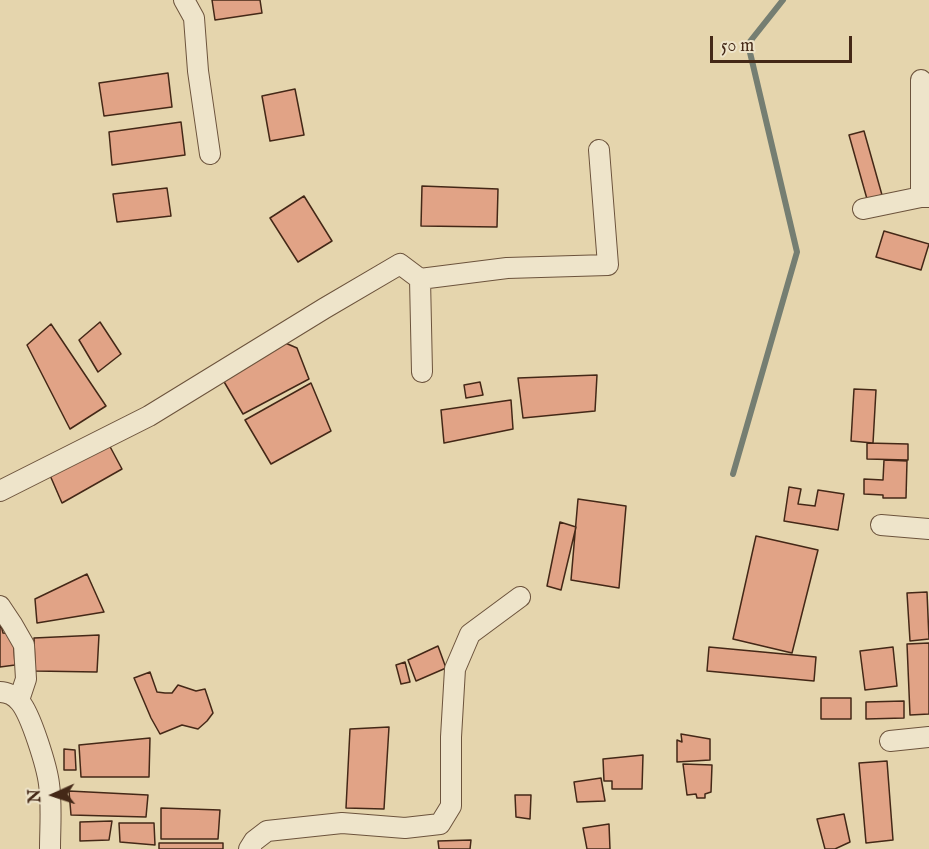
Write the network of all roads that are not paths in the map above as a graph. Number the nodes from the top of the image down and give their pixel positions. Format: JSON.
{"nodes":[{"id":1,"x":184,"y":0,"type":"edge"},
{"id":2,"x":921,"y":80,"type":"dead end"},
{"id":3,"x":599,"y":150,"type":"dead end"},
{"id":4,"x":210,"y":154,"type":"dead end"},
{"id":5,"x":925,"y":197,"type":"edge"},
{"id":6,"x":863,"y":208,"type":"dead end"},
{"id":7,"x":420,"y":279,"type":"junction"},
{"id":8,"x":422,"y":372,"type":"dead end"},
{"id":9,"x":0,"y":491,"type":"edge"},
{"id":10,"x":881,"y":525,"type":"dead end"},
{"id":11,"x":929,"y":529,"type":"edge"},
{"id":12,"x":520,"y":597,"type":"dead end"},
{"id":13,"x":0,"y":606,"type":"edge"},
{"id":14,"x":0,"y":692,"type":"edge"},
{"id":15,"x":19,"y":700,"type":"junction"},
{"id":16,"x":929,"y":737,"type":"edge"},
{"id":17,"x":890,"y":741,"type":"dead end"},
{"id":18,"x":50,"y":849,"type":"edge"},
{"id":19,"x":249,"y":849,"type":"edge"}],
"edges":[{"from":1,"to":4,"type":"street"},
{"from":2,"to":5,"type":"street"},
{"from":3,"to":7,"type":"street"},
{"from":5,"to":6,"type":"street"},
{"from":7,"to":8,"type":"street"},
{"from":7,"to":9,"type":"street"},
{"from":10,"to":11,"type":"street"},
{"from":12,"to":19,"type":"street"},
{"from":13,"to":15,"type":"street"},
{"from":14,"to":15,"type":"street"},
{"from":15,"to":18,"type":"street"},
{"from":16,"to":17,"type":"street"}]}
